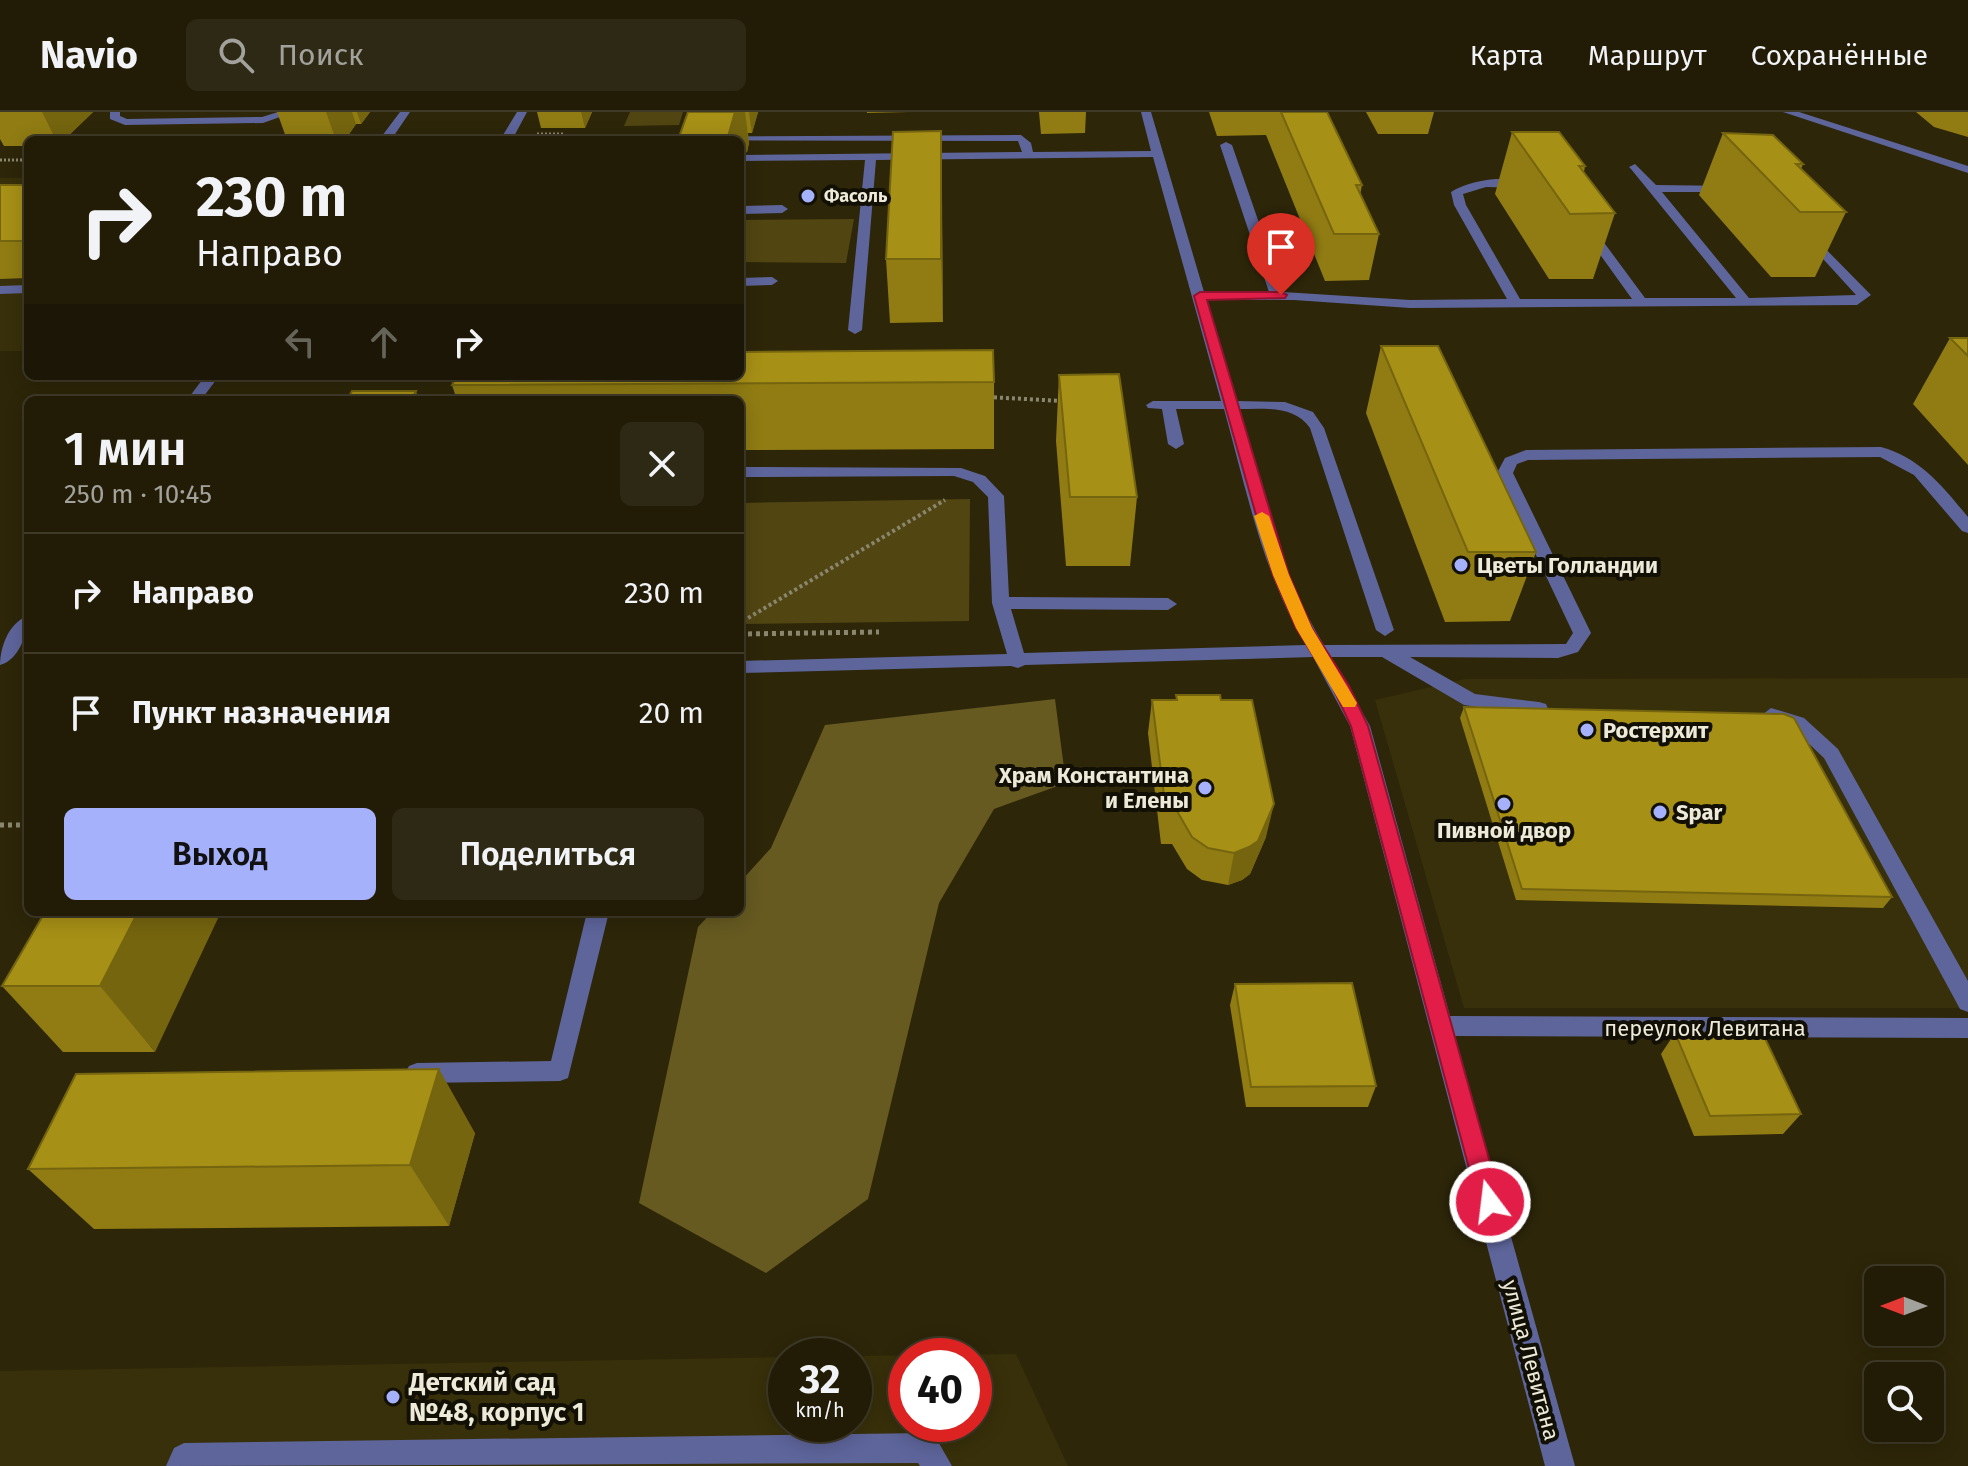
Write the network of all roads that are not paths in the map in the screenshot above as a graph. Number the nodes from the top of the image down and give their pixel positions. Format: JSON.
{"nodes":[{"id":1,"x":115,"y":112,"type":"edge"},
{"id":2,"x":289,"y":112,"type":"edge"},
{"id":3,"x":405,"y":112,"type":"edge"},
{"id":4,"x":522,"y":112,"type":"edge"},
{"id":5,"x":1146,"y":112,"type":"edge"},
{"id":6,"x":1788,"y":112,"type":"edge"},
{"id":7,"x":388,"y":136,"type":"edge"},
{"id":8,"x":508,"y":136,"type":"edge"},
{"id":9,"x":744,"y":139,"type":"edge"},
{"id":10,"x":1226,"y":145,"type":"dead end"},
{"id":11,"x":1028,"y":154,"type":"junction"},
{"id":12,"x":1157,"y":154,"type":"junction"},
{"id":13,"x":871,"y":157,"type":"junction"},
{"id":14,"x":744,"y":158,"type":"edge"},
{"id":15,"x":1635,"y":167,"type":"dead end"},
{"id":16,"x":1968,"y":170,"type":"edge"},
{"id":17,"x":1544,"y":188,"type":"edge"},
{"id":18,"x":1741,"y":188,"type":"dead end"},
{"id":19,"x":1653,"y":189,"type":"junction"},
{"id":20,"x":782,"y":209,"type":"dead end"},
{"id":21,"x":744,"y":210,"type":"edge"},
{"id":22,"x":1793,"y":219,"type":"edge"},
{"id":23,"x":1582,"y":221,"type":"edge"},
{"id":24,"x":772,"y":281,"type":"dead end"},
{"id":25,"x":744,"y":282,"type":"edge"},
{"id":26,"x":24,"y":289,"type":"edge"},
{"id":27,"x":0,"y":290,"type":"edge"},
{"id":28,"x":1277,"y":295,"type":"junction"},
{"id":29,"x":1200,"y":296,"type":"junction"},
{"id":30,"x":1641,"y":302,"type":"junction"},
{"id":31,"x":1746,"y":302,"type":"junction"},
{"id":32,"x":1516,"y":303,"type":"junction"},
{"id":33,"x":855,"y":330,"type":"dead end"},
{"id":34,"x":1231,"y":405,"type":"junction"},
{"id":35,"x":1176,"y":444,"type":"dead end"},
{"id":36,"x":744,"y":472,"type":"edge"},
{"id":37,"x":1968,"y":528,"type":"edge"},
{"id":38,"x":1001,"y":603,"type":"junction"},
{"id":39,"x":1168,"y":604,"type":"dead end"},
{"id":40,"x":24,"y":627,"type":"edge"},
{"id":41,"x":1385,"y":630,"type":"dead end"},
{"id":42,"x":1318,"y":651,"type":"junction"},
{"id":43,"x":1384,"y":651,"type":"junction"},
{"id":44,"x":0,"y":659,"type":"edge"},
{"id":45,"x":1018,"y":662,"type":"junction"},
{"id":46,"x":744,"y":667,"type":"edge"},
{"id":47,"x":1552,"y":710,"type":"edge"},
{"id":48,"x":1750,"y":714,"type":"edge"},
{"id":49,"x":597,"y":916,"type":"edge"},
{"id":50,"x":1968,"y":1002,"type":"edge"},
{"id":51,"x":1443,"y":1026,"type":"junction"},
{"id":52,"x":1968,"y":1028,"type":"edge"},
{"id":53,"x":390,"y":1074,"type":"edge"},
{"id":54,"x":181,"y":1466,"type":"edge"},
{"id":55,"x":937,"y":1466,"type":"edge"},
{"id":56,"x":1560,"y":1466,"type":"edge"}],
"edges":[{"from":1,"to":2,"type":"street"},
{"from":3,"to":7,"type":"street"},
{"from":4,"to":8,"type":"street"},
{"from":5,"to":12,"type":"street","name":"улица Левитана"},
{"from":6,"to":16,"type":"street"},
{"from":9,"to":11,"type":"street"},
{"from":10,"to":28,"type":"street"},
{"from":11,"to":12,"type":"street"},
{"from":11,"to":13,"type":"street"},
{"from":12,"to":29,"type":"street","name":"улица Левитана"},
{"from":13,"to":14,"type":"street"},
{"from":13,"to":33,"type":"street"},
{"from":15,"to":19,"type":"street"},
{"from":17,"to":32,"type":"street"},
{"from":18,"to":19,"type":"street"},
{"from":19,"to":31,"type":"street"},
{"from":20,"to":21,"type":"street"},
{"from":22,"to":31,"type":"street"},
{"from":23,"to":30,"type":"street"},
{"from":24,"to":25,"type":"street"},
{"from":26,"to":27,"type":"street"},
{"from":28,"to":29,"type":"street"},
{"from":28,"to":32,"type":"street"},
{"from":29,"to":34,"type":"street","name":"улица Левитана"},
{"from":30,"to":31,"type":"street"},
{"from":30,"to":32,"type":"street"},
{"from":34,"to":35,"type":"street"},
{"from":34,"to":41,"type":"street"},
{"from":34,"to":42,"type":"street","name":"улица Левитана"},
{"from":36,"to":38,"type":"street"},
{"from":37,"to":43,"type":"street"},
{"from":38,"to":39,"type":"street"},
{"from":38,"to":45,"type":"street"},
{"from":40,"to":44,"type":"street"},
{"from":42,"to":43,"type":"street"},
{"from":42,"to":45,"type":"street"},
{"from":42,"to":51,"type":"street","name":"улица Левитана"},
{"from":43,"to":47,"type":"street"},
{"from":45,"to":46,"type":"street"},
{"from":48,"to":50,"type":"street"},
{"from":49,"to":53,"type":"street"},
{"from":51,"to":52,"type":"street","name":"переулок Левитана"},
{"from":51,"to":56,"type":"street","name":"улица Левитана"},
{"from":54,"to":55,"type":"street"}]}
